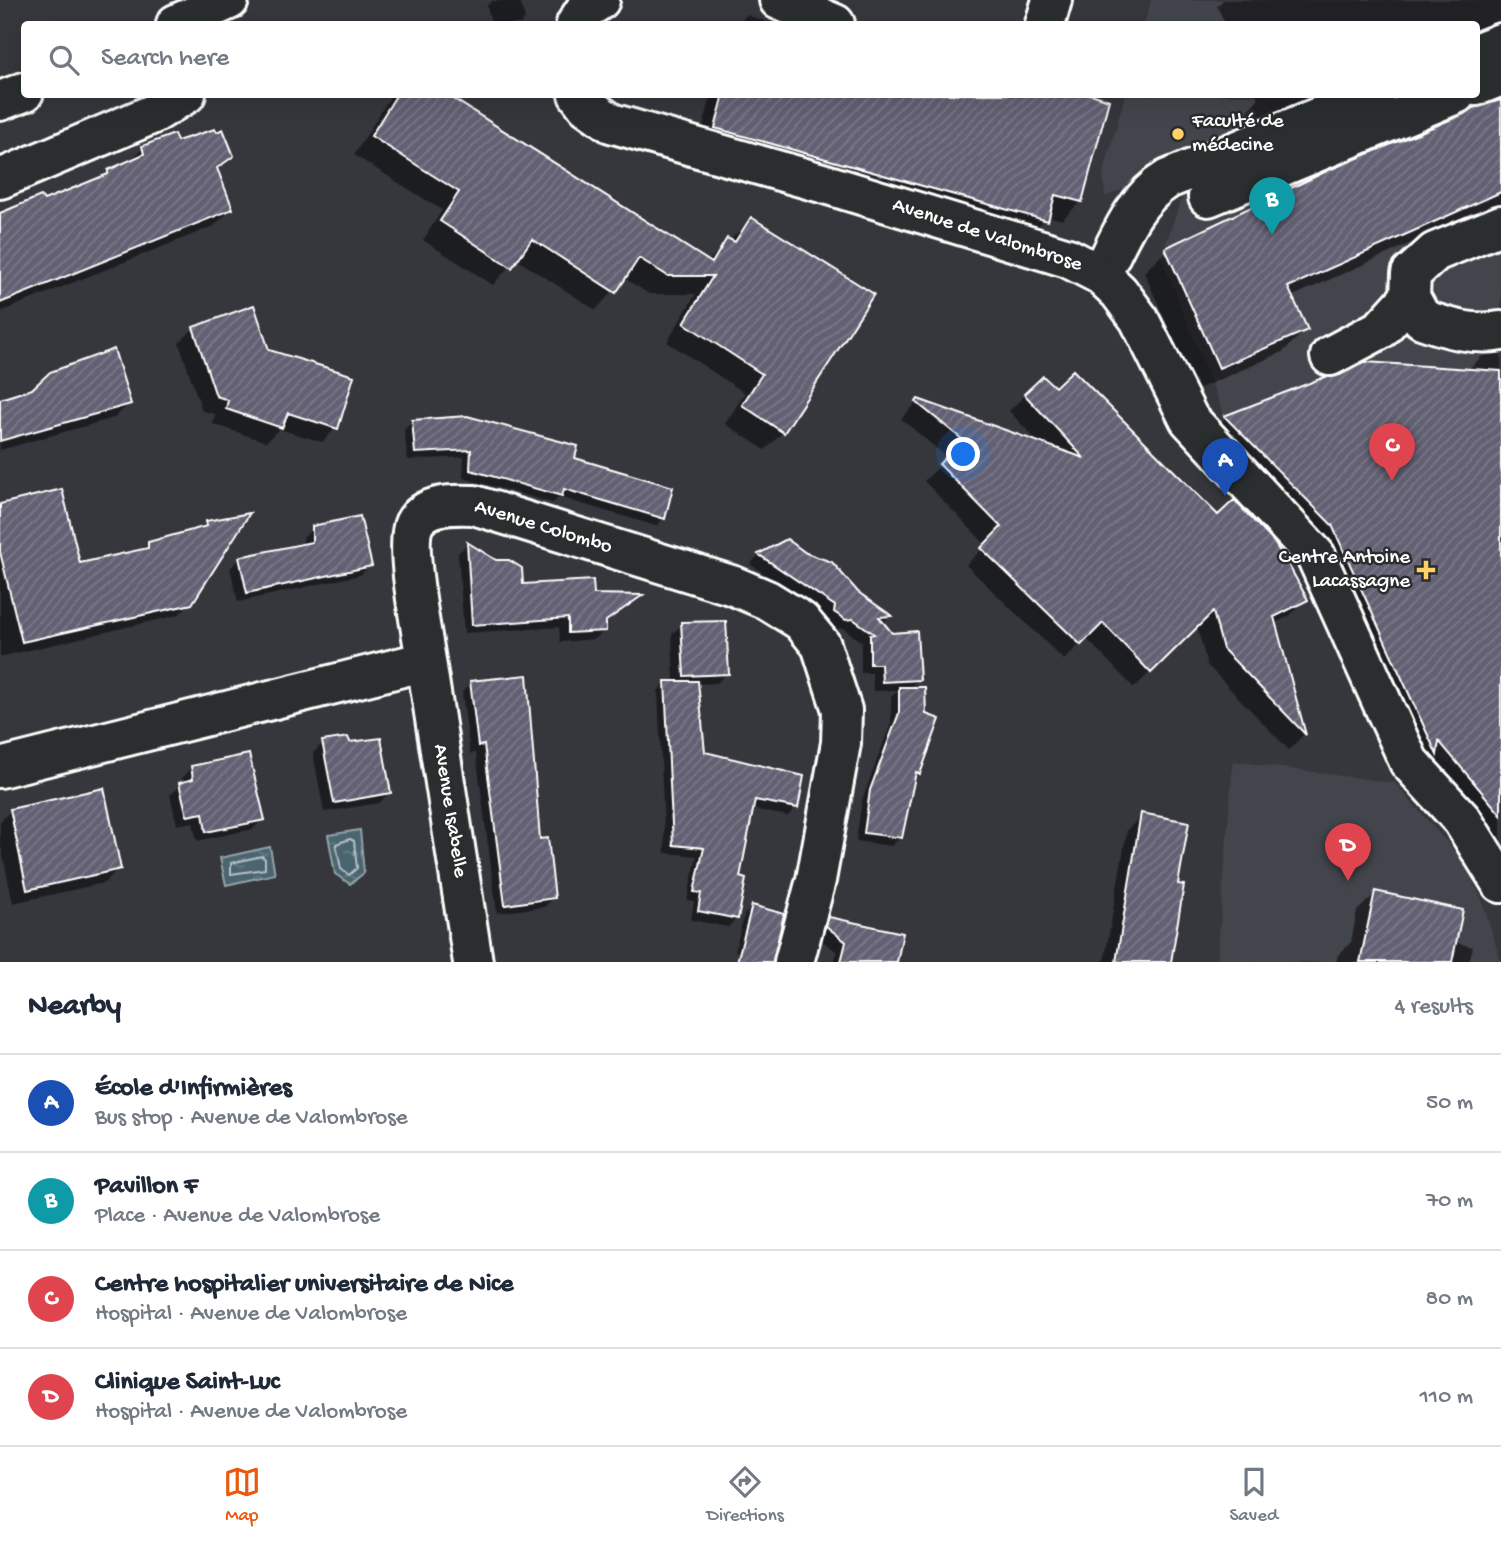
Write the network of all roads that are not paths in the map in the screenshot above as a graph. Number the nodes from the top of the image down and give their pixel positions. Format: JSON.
{"nodes":[{"id":1,"x":600,"y":0,"type":"edge"},
{"id":2,"x":779,"y":0,"type":"edge"},
{"id":3,"x":1052,"y":0,"type":"edge"},
{"id":4,"x":222,"y":10,"type":"edge"},
{"id":5,"x":186,"y":21,"type":"edge"},
{"id":6,"x":578,"y":21,"type":"edge"},
{"id":7,"x":828,"y":21,"type":"edge"},
{"id":8,"x":1046,"y":21,"type":"edge"},
{"id":9,"x":1501,"y":43,"type":"edge"},
{"id":10,"x":1480,"y":51,"type":"edge"},
{"id":11,"x":1501,"y":76,"type":"edge"},
{"id":12,"x":1480,"y":84,"type":"edge"},
{"id":13,"x":21,"y":93,"type":"edge"},
{"id":14,"x":179,"y":98,"type":"edge"},
{"id":15,"x":581,"y":98,"type":"edge"},
{"id":16,"x":1365,"y":98,"type":"edge"},
{"id":17,"x":1446,"y":98,"type":"edge"},
{"id":18,"x":0,"y":101,"type":"edge"},
{"id":19,"x":0,"y":179,"type":"edge"},
{"id":20,"x":1208,"y":197,"type":"dead end"},
{"id":21,"x":1501,"y":225,"type":"edge"},
{"id":22,"x":1101,"y":275,"type":"junction"},
{"id":23,"x":1410,"y":297,"type":"junction"},
{"id":24,"x":1501,"y":331,"type":"edge"},
{"id":25,"x":1330,"y":356,"type":"dead end"},
{"id":26,"x":426,"y":661,"type":"junction"},
{"id":27,"x":0,"y":768,"type":"edge"},
{"id":28,"x":1501,"y":883,"type":"edge"},
{"id":29,"x":473,"y":962,"type":"edge"},
{"id":30,"x":794,"y":962,"type":"edge"}],
"edges":[{"from":1,"to":6,"type":"street"},
{"from":2,"to":7,"type":"street"},
{"from":3,"to":8,"type":"street"},
{"from":4,"to":5,"type":"street"},
{"from":9,"to":10,"type":"street"},
{"from":11,"to":12,"type":"street"},
{"from":13,"to":18,"type":"street"},
{"from":14,"to":19,"type":"street"},
{"from":15,"to":22,"type":"street","name":"Avenue de Valombrose"},
{"from":16,"to":22,"type":"street"},
{"from":17,"to":20,"type":"street"},
{"from":21,"to":23,"type":"street"},
{"from":22,"to":28,"type":"street","name":"Avenue de Valombrose"},
{"from":23,"to":24,"type":"street"},
{"from":23,"to":25,"type":"street"},
{"from":26,"to":27,"type":"street"},
{"from":26,"to":29,"type":"street","name":"Avenue Isabelle"},
{"from":26,"to":30,"type":"street","name":"Avenue Colombo"}]}
